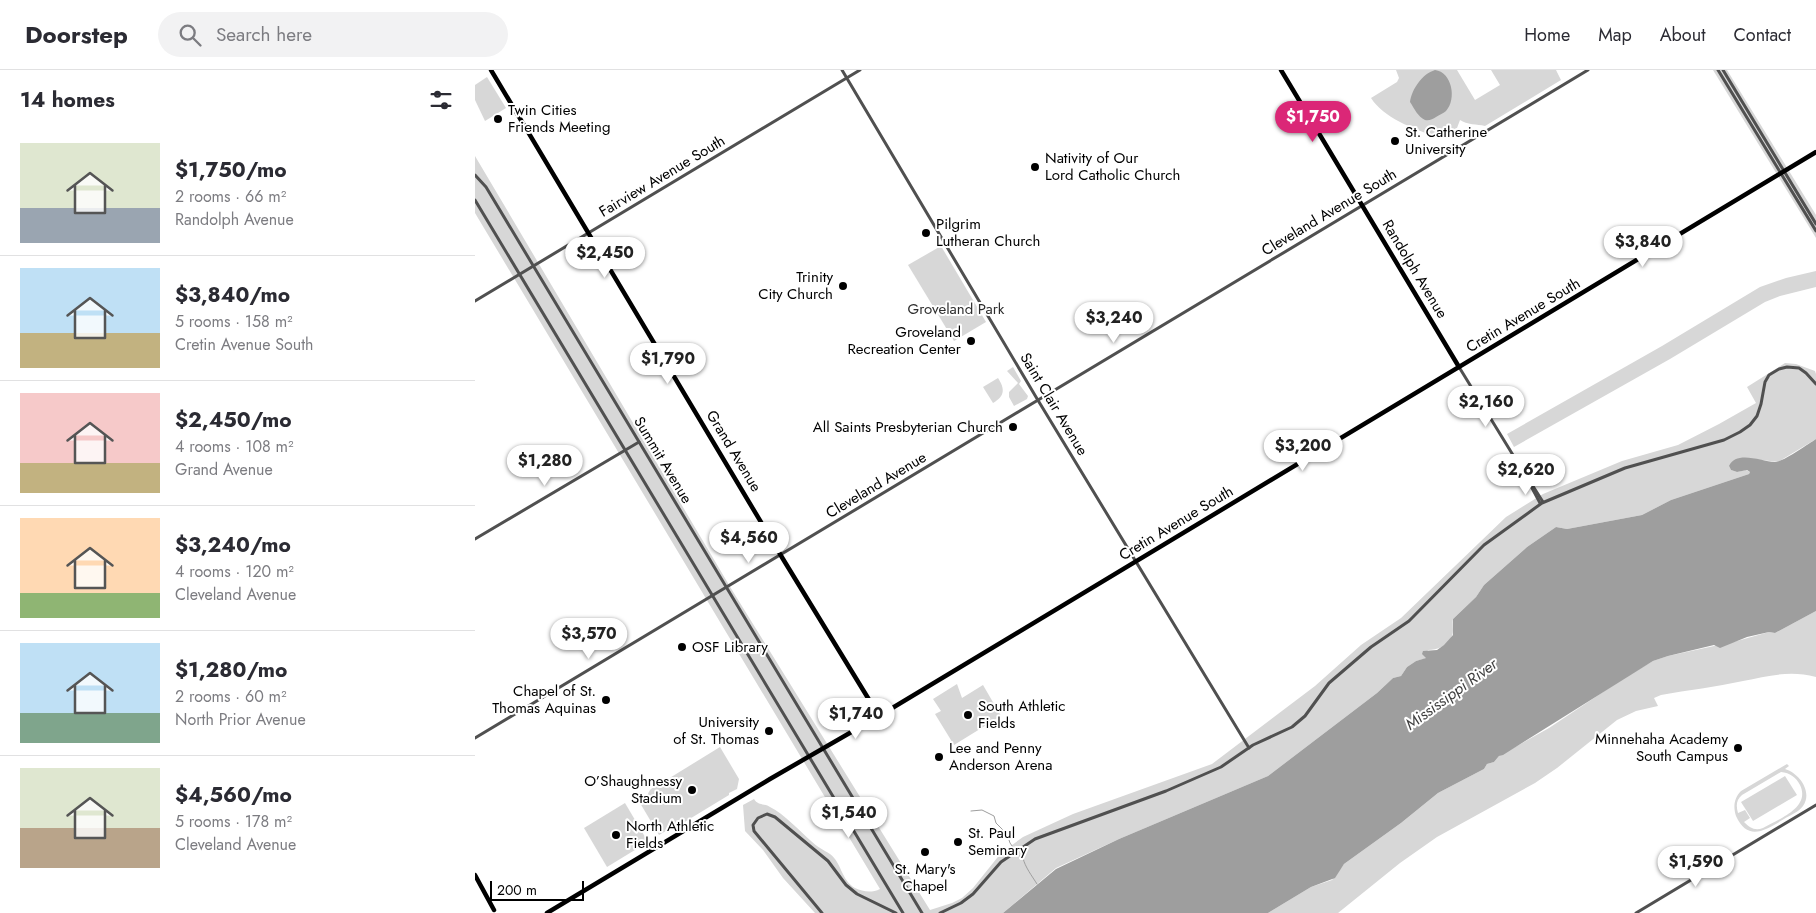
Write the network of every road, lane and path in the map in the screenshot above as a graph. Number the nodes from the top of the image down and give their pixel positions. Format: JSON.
{"nodes":[{"id":1,"x":491,"y":70,"type":"edge"},
{"id":2,"x":842,"y":70,"type":"edge"},
{"id":3,"x":860,"y":70,"type":"edge"},
{"id":4,"x":1281,"y":70,"type":"edge"},
{"id":5,"x":1588,"y":70,"type":"edge"},
{"id":6,"x":1718,"y":70,"type":"edge"},
{"id":7,"x":1723,"y":70,"type":"edge"},
{"id":8,"x":847,"y":78,"type":"junction"},
{"id":9,"x":1816,"y":152,"type":"edge"},
{"id":10,"x":1783,"y":173,"type":"junction"},
{"id":11,"x":475,"y":175,"type":"edge"},
{"id":12,"x":475,"y":200,"type":"edge"},
{"id":13,"x":1362,"y":206,"type":"junction"},
{"id":14,"x":1816,"y":224,"type":"edge"},
{"id":15,"x":1816,"y":231,"type":"edge"},
{"id":16,"x":589,"y":232,"type":"junction"},
{"id":17,"x":533,"y":266,"type":"junction"},
{"id":18,"x":519,"y":274,"type":"junction"},
{"id":19,"x":475,"y":301,"type":"edge"},
{"id":20,"x":1159,"y":328,"type":"joint"},
{"id":21,"x":1459,"y":367,"type":"junction"},
{"id":22,"x":1816,"y":384,"type":"edge"},
{"id":23,"x":1039,"y":400,"type":"junction"},
{"id":24,"x":639,"y":442,"type":"junction"},
{"id":25,"x":625,"y":450,"type":"junction"},
{"id":26,"x":1542,"y":503,"type":"junction"},
{"id":27,"x":475,"y":540,"type":"edge"},
{"id":28,"x":781,"y":555,"type":"junction"},
{"id":29,"x":1136,"y":562,"type":"junction"},
{"id":30,"x":726,"y":588,"type":"junction"},
{"id":31,"x":713,"y":596,"type":"junction"},
{"id":32,"x":879,"y":716,"type":"junction"},
{"id":33,"x":475,"y":738,"type":"edge"},
{"id":34,"x":823,"y":748,"type":"junction"},
{"id":35,"x":1249,"y":748,"type":"junction"},
{"id":36,"x":809,"y":756,"type":"junction"},
{"id":37,"x":1816,"y":805,"type":"edge"},
{"id":38,"x":475,"y":875,"type":"edge"},
{"id":39,"x":475,"y":881,"type":"edge"},
{"id":40,"x":495,"y":912,"type":"edge"},
{"id":41,"x":547,"y":913,"type":"edge"},
{"id":42,"x":821,"y":913,"type":"edge"},
{"id":43,"x":896,"y":913,"type":"edge"},
{"id":44,"x":903,"y":913,"type":"edge"},
{"id":45,"x":922,"y":913,"type":"edge"},
{"id":46,"x":941,"y":913,"type":"edge"},
{"id":47,"x":1636,"y":913,"type":"edge"}],
"edges":[{"from":1,"to":16,"type":"main road","name":"Grand Avenue"},
{"from":2,"to":8,"type":"street","name":"Saint Clair Avenue"},
{"from":3,"to":8,"type":"street","name":"Fairview Avenue South"},
{"from":4,"to":13,"type":"main road","name":"Randolph Avenue"},
{"from":5,"to":13,"type":"street","name":"Cleveland Avenue South"},
{"from":6,"to":10,"type":"street"},
{"from":7,"to":10,"type":"street"},
{"from":8,"to":16,"type":"street","name":"Fairview Avenue South"},
{"from":8,"to":23,"type":"street","name":"Saint Clair Avenue"},
{"from":9,"to":10,"type":"main road","name":"Cretin Avenue South"},
{"from":10,"to":14,"type":"street"},
{"from":10,"to":15,"type":"street"},
{"from":10,"to":21,"type":"main road","name":"Cretin Avenue South"},
{"from":11,"to":17,"type":"street","name":"Summit Avenue"},
{"from":12,"to":18,"type":"street","name":"Summit Avenue"},
{"from":13,"to":20,"type":"street","name":"Cleveland Avenue South"},
{"from":13,"to":21,"type":"main road","name":"Randolph Avenue"},
{"from":16,"to":17,"type":"street","name":"Fairview Avenue South"},
{"from":16,"to":28,"type":"main road","name":"Grand Avenue"},
{"from":17,"to":18,"type":"street","name":"Fairview Avenue South"},
{"from":17,"to":24,"type":"street","name":"Summit Avenue"},
{"from":18,"to":19,"type":"street","name":"Fairview Avenue South"},
{"from":18,"to":25,"type":"street","name":"Summit Avenue"},
{"from":20,"to":23,"type":"street","name":"Cleveland Avenue"},
{"from":21,"to":26,"type":"street","name":"Randolph Avenue"},
{"from":21,"to":29,"type":"main road","name":"Cretin Avenue South"},
{"from":22,"to":26,"type":"street"},
{"from":23,"to":28,"type":"street","name":"Cleveland Avenue"},
{"from":23,"to":29,"type":"street","name":"Saint Clair Avenue"},
{"from":24,"to":25,"type":"street"},
{"from":24,"to":30,"type":"street","name":"Summit Avenue"},
{"from":25,"to":27,"type":"street"},
{"from":25,"to":31,"type":"street","name":"Summit Avenue"},
{"from":26,"to":35,"type":"street"},
{"from":28,"to":30,"type":"street","name":"Cleveland Avenue"},
{"from":28,"to":32,"type":"main road","name":"Grand Avenue"},
{"from":29,"to":32,"type":"main road","name":"Cretin Avenue South"},
{"from":29,"to":35,"type":"street","name":"Saint Clair Avenue"},
{"from":30,"to":31,"type":"street","name":"Cleveland Avenue"},
{"from":30,"to":34,"type":"street","name":"Summit Avenue"},
{"from":31,"to":33,"type":"street","name":"Cleveland Avenue"},
{"from":31,"to":36,"type":"street","name":"Summit Avenue"},
{"from":32,"to":34,"type":"main road","name":"Cretin Avenue South"},
{"from":34,"to":36,"type":"main road","name":"Cretin Avenue South"},
{"from":34,"to":45,"type":"street","name":"Summit Avenue"},
{"from":35,"to":46,"type":"street"},
{"from":36,"to":41,"type":"main road","name":"Cretin Avenue South"},
{"from":36,"to":44,"type":"street","name":"Summit Avenue"},
{"from":37,"to":47,"type":"street"},
{"from":38,"to":40,"type":"main road"},
{"from":39,"to":40,"type":"main road"},
{"from":42,"to":43,"type":"street"}]}
